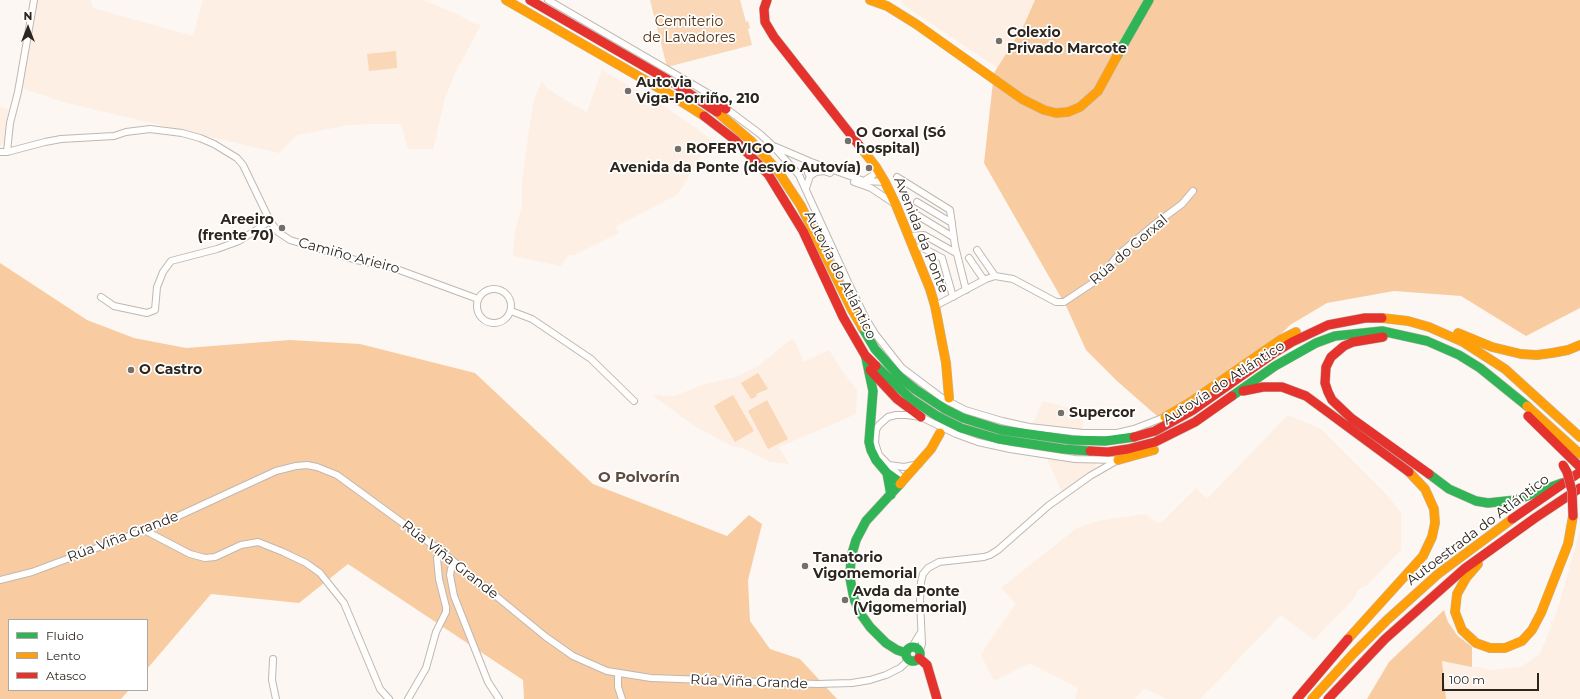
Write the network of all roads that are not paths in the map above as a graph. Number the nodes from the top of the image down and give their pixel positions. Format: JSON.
{"nodes":[{"id":1,"x":34,"y":0,"type":"edge"},
{"id":2,"x":506,"y":0,"type":"edge"},
{"id":3,"x":548,"y":0,"type":"edge"},
{"id":4,"x":767,"y":0,"type":"edge"},
{"id":5,"x":870,"y":0,"type":"edge"},
{"id":6,"x":1149,"y":0,"type":"edge"},
{"id":7,"x":533,"y":1,"type":"edge"},
{"id":8,"x":675,"y":84,"type":"junction"},
{"id":9,"x":726,"y":109,"type":"junction"},
{"id":10,"x":773,"y":146,"type":"junction"},
{"id":11,"x":3,"y":152,"type":"edge"},
{"id":12,"x":811,"y":162,"type":"junction"},
{"id":13,"x":876,"y":166,"type":"junction"},
{"id":14,"x":810,"y":176,"type":"junction"},
{"id":15,"x":898,"y":177,"type":"dead end"},
{"id":16,"x":864,"y":181,"type":"junction"},
{"id":17,"x":885,"y":182,"type":"junction"},
{"id":18,"x":806,"y":188,"type":"junction"},
{"id":19,"x":870,"y":188,"type":"junction"},
{"id":20,"x":1193,"y":191,"type":"dead end"},
{"id":21,"x":917,"y":202,"type":"dead end"},
{"id":22,"x":896,"y":205,"type":"junction"},
{"id":23,"x":912,"y":212,"type":"dead end"},
{"id":24,"x":270,"y":221,"type":"junction"},
{"id":25,"x":952,"y":223,"type":"junction"},
{"id":26,"x":910,"y":236,"type":"junction"},
{"id":27,"x":953,"y":237,"type":"junction"},
{"id":28,"x":914,"y":248,"type":"junction"},
{"id":29,"x":977,"y":250,"type":"dead end"},
{"id":30,"x":956,"y":253,"type":"junction"},
{"id":31,"x":969,"y":258,"type":"dead end"},
{"id":32,"x":995,"y":276,"type":"junction"},
{"id":33,"x":984,"y":280,"type":"junction"},
{"id":34,"x":966,"y":290,"type":"junction"},
{"id":35,"x":101,"y":297,"type":"dead end"},
{"id":36,"x":953,"y":297,"type":"junction"},
{"id":37,"x":478,"y":299,"type":"junction"},
{"id":38,"x":935,"y":306,"type":"junction"},
{"id":39,"x":511,"y":311,"type":"junction"},
{"id":40,"x":1328,"y":325,"type":"junction"},
{"id":41,"x":1429,"y":327,"type":"junction"},
{"id":42,"x":1394,"y":334,"type":"junction"},
{"id":43,"x":1580,"y":345,"type":"edge"},
{"id":44,"x":865,"y":355,"type":"junction"},
{"id":45,"x":870,"y":370,"type":"junction"},
{"id":46,"x":1238,"y":392,"type":"junction"},
{"id":47,"x":1517,"y":397,"type":"junction"},
{"id":48,"x":949,"y":398,"type":"dead end"},
{"id":49,"x":634,"y":401,"type":"dead end"},
{"id":50,"x":1165,"y":417,"type":"joint"},
{"id":51,"x":921,"y":418,"type":"junction"},
{"id":52,"x":1195,"y":422,"type":"junction"},
{"id":53,"x":940,"y":433,"type":"dead end"},
{"id":54,"x":1545,"y":434,"type":"junction"},
{"id":55,"x":1580,"y":437,"type":"edge"},
{"id":56,"x":1577,"y":457,"type":"edge"},
{"id":57,"x":1100,"y":460,"type":"junction"},
{"id":58,"x":1118,"y":460,"type":"junction"},
{"id":59,"x":919,"y":464,"type":"junction"},
{"id":60,"x":1580,"y":467,"type":"edge"},
{"id":61,"x":888,"y":469,"type":"junction"},
{"id":62,"x":1102,"y":469,"type":"junction"},
{"id":63,"x":1580,"y":472,"type":"edge"},
{"id":64,"x":903,"y":482,"type":"junction"},
{"id":65,"x":1562,"y":483,"type":"junction"},
{"id":66,"x":1580,"y":488,"type":"edge"},
{"id":67,"x":891,"y":495,"type":"junction"},
{"id":68,"x":144,"y":530,"type":"junction"},
{"id":69,"x":441,"y":551,"type":"junction"},
{"id":70,"x":1484,"y":555,"type":"junction"},
{"id":71,"x":455,"y":563,"type":"junction"},
{"id":72,"x":0,"y":580,"type":"edge"},
{"id":73,"x":913,"y":654,"type":"junction"},
{"id":74,"x":272,"y":659,"type":"dead end"},
{"id":75,"x":618,"y":674,"type":"junction"},
{"id":76,"x":276,"y":699,"type":"edge"},
{"id":77,"x":389,"y":699,"type":"edge"},
{"id":78,"x":408,"y":699,"type":"edge"},
{"id":79,"x":499,"y":699,"type":"edge"},
{"id":80,"x":622,"y":699,"type":"edge"},
{"id":81,"x":937,"y":699,"type":"edge"},
{"id":82,"x":1297,"y":699,"type":"edge"},
{"id":83,"x":1312,"y":699,"type":"edge"},
{"id":84,"x":1328,"y":699,"type":"edge"}],
"edges":[{"from":1,"to":11,"type":"street"},
{"from":2,"to":44,"type":"main road","name":"Autovía do Atlántico"},
{"from":3,"to":9,"type":"street"},
{"from":4,"to":13,"type":"main road","name":"Avenida da Ponte"},
{"from":5,"to":6,"type":"main road"},
{"from":7,"to":8,"type":"main road","name":"Autovía do Atlántico"},
{"from":8,"to":9,"type":"main road"},
{"from":8,"to":40,"type":"main road","name":"Autovía do Atlántico"},
{"from":9,"to":10,"type":"street"},
{"from":10,"to":12,"type":"street"},
{"from":10,"to":18,"type":"street"},
{"from":11,"to":24,"type":"street","name":"Camiño Arieiro"},
{"from":12,"to":14,"type":"street"},
{"from":12,"to":16,"type":"street"},
{"from":13,"to":16,"type":"street"},
{"from":13,"to":17,"type":"main road","name":"Avenida da Ponte"},
{"from":14,"to":18,"type":"street"},
{"from":14,"to":19,"type":"street"},
{"from":15,"to":25,"type":"street"},
{"from":16,"to":17,"type":"street"},
{"from":17,"to":19,"type":"street"},
{"from":17,"to":22,"type":"main road","name":"Avenida da Ponte"},
{"from":18,"to":50,"type":"street"},
{"from":19,"to":22,"type":"street"},
{"from":20,"to":32,"type":"street","name":"Rúa do Gorxal"},
{"from":21,"to":25,"type":"street"},
{"from":22,"to":26,"type":"main road","name":"Avenida da Ponte"},
{"from":23,"to":27,"type":"street"},
{"from":24,"to":35,"type":"street"},
{"from":24,"to":37,"type":"street","name":"Camiño Arieiro"},
{"from":25,"to":27,"type":"street"},
{"from":26,"to":28,"type":"main road","name":"Avenida da Ponte"},
{"from":26,"to":30,"type":"street"},
{"from":27,"to":30,"type":"street"},
{"from":28,"to":36,"type":"street"},
{"from":28,"to":38,"type":"main road","name":"Avenida da Ponte"},
{"from":29,"to":32,"type":"street"},
{"from":30,"to":34,"type":"street"},
{"from":31,"to":33,"type":"street"},
{"from":32,"to":33,"type":"street"},
{"from":33,"to":34,"type":"street"},
{"from":34,"to":36,"type":"street"},
{"from":36,"to":38,"type":"street"},
{"from":37,"to":39,"type":"street"},
{"from":37,"to":39,"type":"street"},
{"from":38,"to":48,"type":"main road","name":"Avenida da Ponte"},
{"from":39,"to":49,"type":"street"},
{"from":40,"to":41,"type":"main road","name":"Autovía do Atlántico"},
{"from":40,"to":50,"type":"main road"},
{"from":41,"to":43,"type":"main road"},
{"from":41,"to":55,"type":"main road","name":"Autovía do Atlántico"},
{"from":42,"to":46,"type":"main road","name":"Autovía do Atlántico"},
{"from":42,"to":47,"type":"main road","name":"Autovía do Atlántico"},
{"from":42,"to":65,"type":"main road"},
{"from":44,"to":45,"type":"main road"},
{"from":44,"to":52,"type":"main road","name":"Autovía do Atlántico"},
{"from":45,"to":51,"type":"main road"},
{"from":45,"to":61,"type":"main road"},
{"from":46,"to":52,"type":"main road","name":"Autovía do Atlántico"},
{"from":46,"to":82,"type":"main road"},
{"from":47,"to":54,"type":"main road"},
{"from":47,"to":56,"type":"main road","name":"Autovía do Atlántico"},
{"from":51,"to":57,"type":"street"},
{"from":51,"to":61,"type":"street"},
{"from":52,"to":58,"type":"main road"},
{"from":53,"to":59,"type":"main road"},
{"from":54,"to":56,"type":"main road"},
{"from":54,"to":70,"type":"main road","bridge":true},
{"from":56,"to":60,"type":"main road"},
{"from":57,"to":58,"type":"street"},
{"from":57,"to":62,"type":"street"},
{"from":58,"to":62,"type":"street"},
{"from":59,"to":61,"type":"street"},
{"from":59,"to":64,"type":"main road"},
{"from":61,"to":64,"type":"main road"},
{"from":61,"to":67,"type":"main road"},
{"from":62,"to":73,"type":"street"},
{"from":63,"to":65,"type":"main road","name":"Autoestrada do Atlántico"},
{"from":64,"to":67,"type":"main road"},
{"from":65,"to":83,"type":"main road","name":"Autoestrada do Atlántico"},
{"from":66,"to":70,"type":"main road","name":"Autoestrada do Atlántico"},
{"from":67,"to":73,"type":"main road"},
{"from":68,"to":69,"type":"street","name":"Rúa Viña Grande"},
{"from":68,"to":72,"type":"street","name":"Rúa Viña Grande"},
{"from":68,"to":77,"type":"street"},
{"from":69,"to":71,"type":"street","name":"Rúa Viña Grande"},
{"from":69,"to":78,"type":"street"},
{"from":70,"to":84,"type":"main road","name":"Autoestrada do Atlántico"},
{"from":71,"to":75,"type":"street","name":"Rúa Viña Grande"},
{"from":71,"to":79,"type":"street"},
{"from":73,"to":75,"type":"street","name":"Rúa Viña Grande"},
{"from":73,"to":81,"type":"main road"},
{"from":74,"to":76,"type":"street"},
{"from":75,"to":80,"type":"street"}]}
